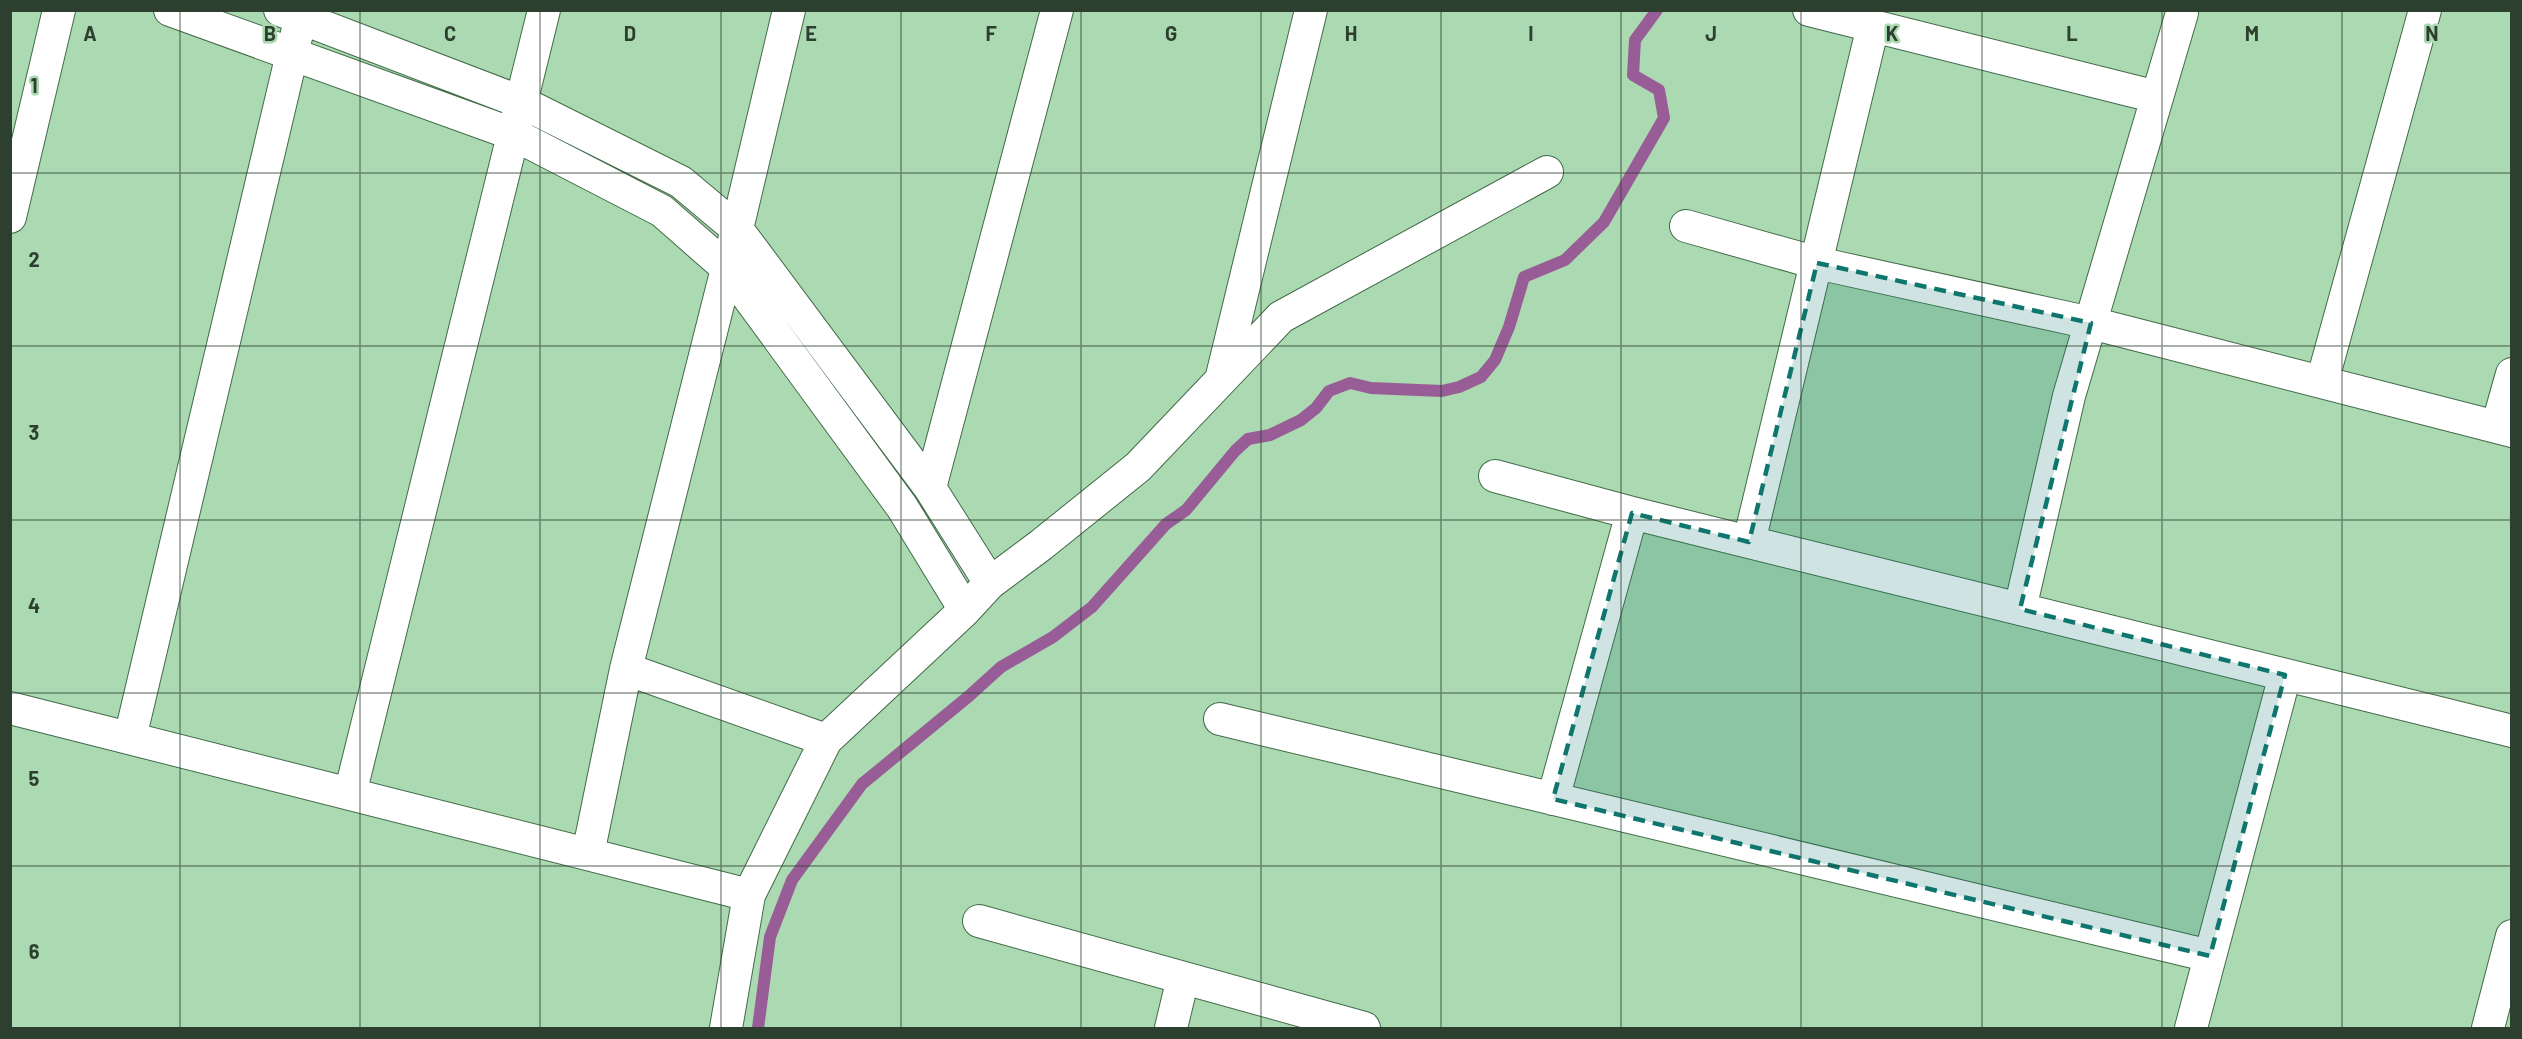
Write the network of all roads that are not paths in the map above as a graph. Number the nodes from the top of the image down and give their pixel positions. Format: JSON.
{"nodes":[{"id":1,"x":59,"y":10,"type":"edge"},
{"id":2,"x":170,"y":10,"type":"edge"},
{"id":3,"x":544,"y":10,"type":"edge"},
{"id":4,"x":789,"y":10,"type":"edge"},
{"id":5,"x":1057,"y":10,"type":"edge"},
{"id":6,"x":1311,"y":10,"type":"edge"},
{"id":7,"x":1809,"y":10,"type":"edge"},
{"id":8,"x":2425,"y":10,"type":"edge"},
{"id":9,"x":295,"y":13,"type":"edge"},
{"id":10,"x":2182,"y":13,"type":"dead end"},
{"id":11,"x":1873,"y":26,"type":"junction"},
{"id":12,"x":291,"y":54,"type":"junction"},
{"id":13,"x":2157,"y":98,"type":"junction"},
{"id":14,"x":521,"y":102,"type":"junction"},
{"id":15,"x":513,"y":134,"type":"junction"},
{"id":16,"x":1547,"y":172,"type":"dead end"},
{"id":17,"x":10,"y":217,"type":"edge"},
{"id":18,"x":1686,"y":226,"type":"dead end"},
{"id":19,"x":737,"y":228,"type":"junction"},
{"id":20,"x":1817,"y":263,"type":"junction"},
{"id":21,"x":727,"y":268,"type":"junction"},
{"id":22,"x":2091,"y":323,"type":"junction"},
{"id":23,"x":2511,"y":374,"type":"edge"},
{"id":24,"x":1222,"y":377,"type":"junction"},
{"id":25,"x":2322,"y":382,"type":"junction"},
{"id":26,"x":2504,"y":429,"type":"edge"},
{"id":27,"x":1495,"y":476,"type":"dead end"},
{"id":28,"x":930,"y":488,"type":"junction"},
{"id":29,"x":1632,"y":513,"type":"junction"},
{"id":30,"x":1749,"y":542,"type":"junction"},
{"id":31,"x":990,"y":583,"type":"junction"},
{"id":32,"x":2020,"y":609,"type":"junction"},
{"id":33,"x":965,"y":610,"type":"junction"},
{"id":34,"x":626,"y":669,"type":"junction"},
{"id":35,"x":2285,"y":675,"type":"junction"},
{"id":36,"x":10,"y":708,"type":"edge"},
{"id":37,"x":1220,"y":719,"type":"dead end"},
{"id":38,"x":2511,"y":731,"type":"edge"},
{"id":39,"x":130,"y":738,"type":"junction"},
{"id":40,"x":826,"y":740,"type":"junction"},
{"id":41,"x":350,"y":794,"type":"junction"},
{"id":42,"x":1553,"y":799,"type":"junction"},
{"id":43,"x":588,"y":854,"type":"junction"},
{"id":44,"x":749,"y":895,"type":"junction"},
{"id":45,"x":979,"y":921,"type":"dead end"},
{"id":46,"x":2511,"y":936,"type":"edge"},
{"id":47,"x":2210,"y":956,"type":"junction"},
{"id":48,"x":1183,"y":978,"type":"junction"},
{"id":49,"x":726,"y":1029,"type":"edge"},
{"id":50,"x":1171,"y":1029,"type":"edge"},
{"id":51,"x":1364,"y":1029,"type":"edge"},
{"id":52,"x":2191,"y":1029,"type":"edge"},
{"id":53,"x":2488,"y":1029,"type":"edge"}],
"edges":[{"from":1,"to":17,"type":"street"},
{"from":2,"to":12,"type":"street"},
{"from":3,"to":14,"type":"street"},
{"from":4,"to":19,"type":"street"},
{"from":5,"to":28,"type":"street"},
{"from":6,"to":24,"type":"street"},
{"from":7,"to":11,"type":"street"},
{"from":8,"to":25,"type":"street"},
{"from":9,"to":12,"type":"street"},
{"from":9,"to":14,"type":"street"},
{"from":10,"to":13,"type":"street"},
{"from":11,"to":13,"type":"street"},
{"from":11,"to":20,"type":"street"},
{"from":12,"to":15,"type":"street"},
{"from":12,"to":39,"type":"street"},
{"from":13,"to":22,"type":"street"},
{"from":14,"to":15,"type":"street"},
{"from":14,"to":19,"type":"street"},
{"from":15,"to":21,"type":"street"},
{"from":15,"to":41,"type":"street"},
{"from":16,"to":24,"type":"street"},
{"from":18,"to":20,"type":"street"},
{"from":19,"to":21,"type":"street"},
{"from":19,"to":28,"type":"street"},
{"from":20,"to":22,"type":"street"},
{"from":20,"to":30,"type":"street"},
{"from":21,"to":33,"type":"street"},
{"from":21,"to":34,"type":"street"},
{"from":22,"to":25,"type":"street"},
{"from":22,"to":32,"type":"street"},
{"from":23,"to":26,"type":"street"},
{"from":24,"to":31,"type":"street"},
{"from":25,"to":26,"type":"street"},
{"from":27,"to":29,"type":"street"},
{"from":28,"to":31,"type":"street"},
{"from":29,"to":30,"type":"street"},
{"from":29,"to":42,"type":"street"},
{"from":30,"to":32,"type":"street"},
{"from":31,"to":33,"type":"street"},
{"from":32,"to":35,"type":"street"},
{"from":33,"to":40,"type":"street"},
{"from":34,"to":40,"type":"street"},
{"from":34,"to":43,"type":"street"},
{"from":35,"to":38,"type":"street"},
{"from":35,"to":47,"type":"street"},
{"from":36,"to":39,"type":"street"},
{"from":37,"to":42,"type":"street"},
{"from":39,"to":41,"type":"street"},
{"from":40,"to":44,"type":"street"},
{"from":41,"to":43,"type":"street"},
{"from":42,"to":47,"type":"street"},
{"from":43,"to":44,"type":"street"},
{"from":44,"to":49,"type":"street"},
{"from":45,"to":48,"type":"street"},
{"from":46,"to":53,"type":"street"},
{"from":47,"to":52,"type":"street"},
{"from":48,"to":50,"type":"street"},
{"from":48,"to":51,"type":"street"}]}
